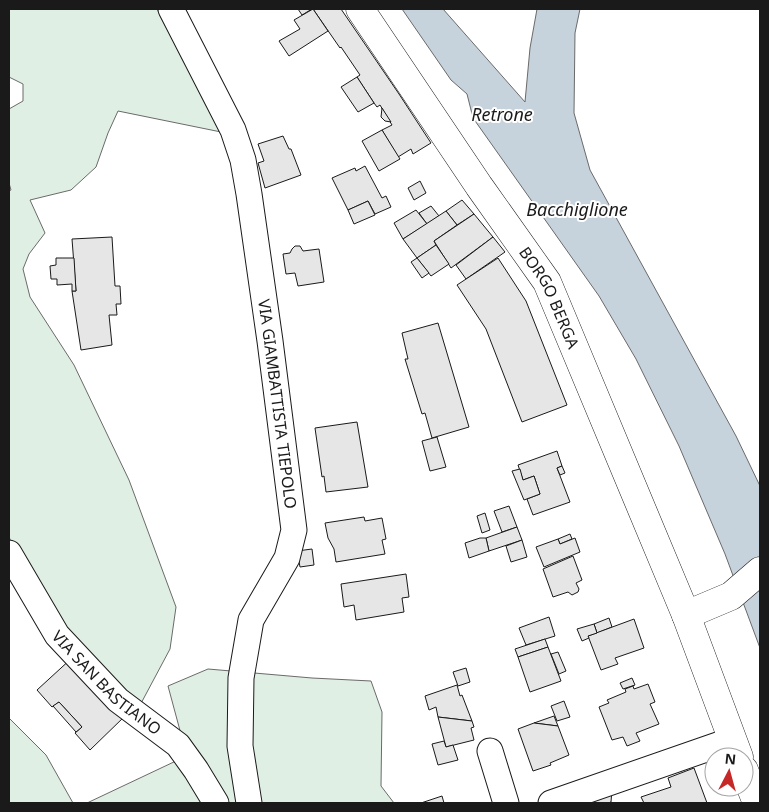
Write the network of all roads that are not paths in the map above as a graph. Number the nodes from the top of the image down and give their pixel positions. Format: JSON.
{"nodes":[{"id":1,"x":171,"y":9,"type":"edge"},
{"id":2,"x":360,"y":9,"type":"edge"},
{"id":3,"x":9,"y":553,"type":"edge"},
{"id":4,"x":760,"y":571,"type":"edge"},
{"id":5,"x":686,"y":615,"type":"junction"},
{"id":6,"x":736,"y":747,"type":"edge"},
{"id":7,"x":490,"y":751,"type":"dead end"},
{"id":8,"x":704,"y":758,"type":"edge"},
{"id":9,"x":216,"y":803,"type":"edge"},
{"id":10,"x":249,"y":803,"type":"edge"},
{"id":11,"x":506,"y":803,"type":"edge"},
{"id":12,"x":551,"y":803,"type":"edge"}],
"edges":[{"from":1,"to":10,"type":"street","name":"VIA GIAMBATTISTA TIEPOLO"},
{"from":2,"to":5,"type":"main road","name":"BORGO BERGA"},
{"from":3,"to":9,"type":"street","name":"VIA SAN BASTIANO"},
{"from":4,"to":5,"type":"main road"},
{"from":5,"to":6,"type":"main road","name":"BORGO BERGA"},
{"from":7,"to":11,"type":"street"},
{"from":8,"to":12,"type":"street"}]}
